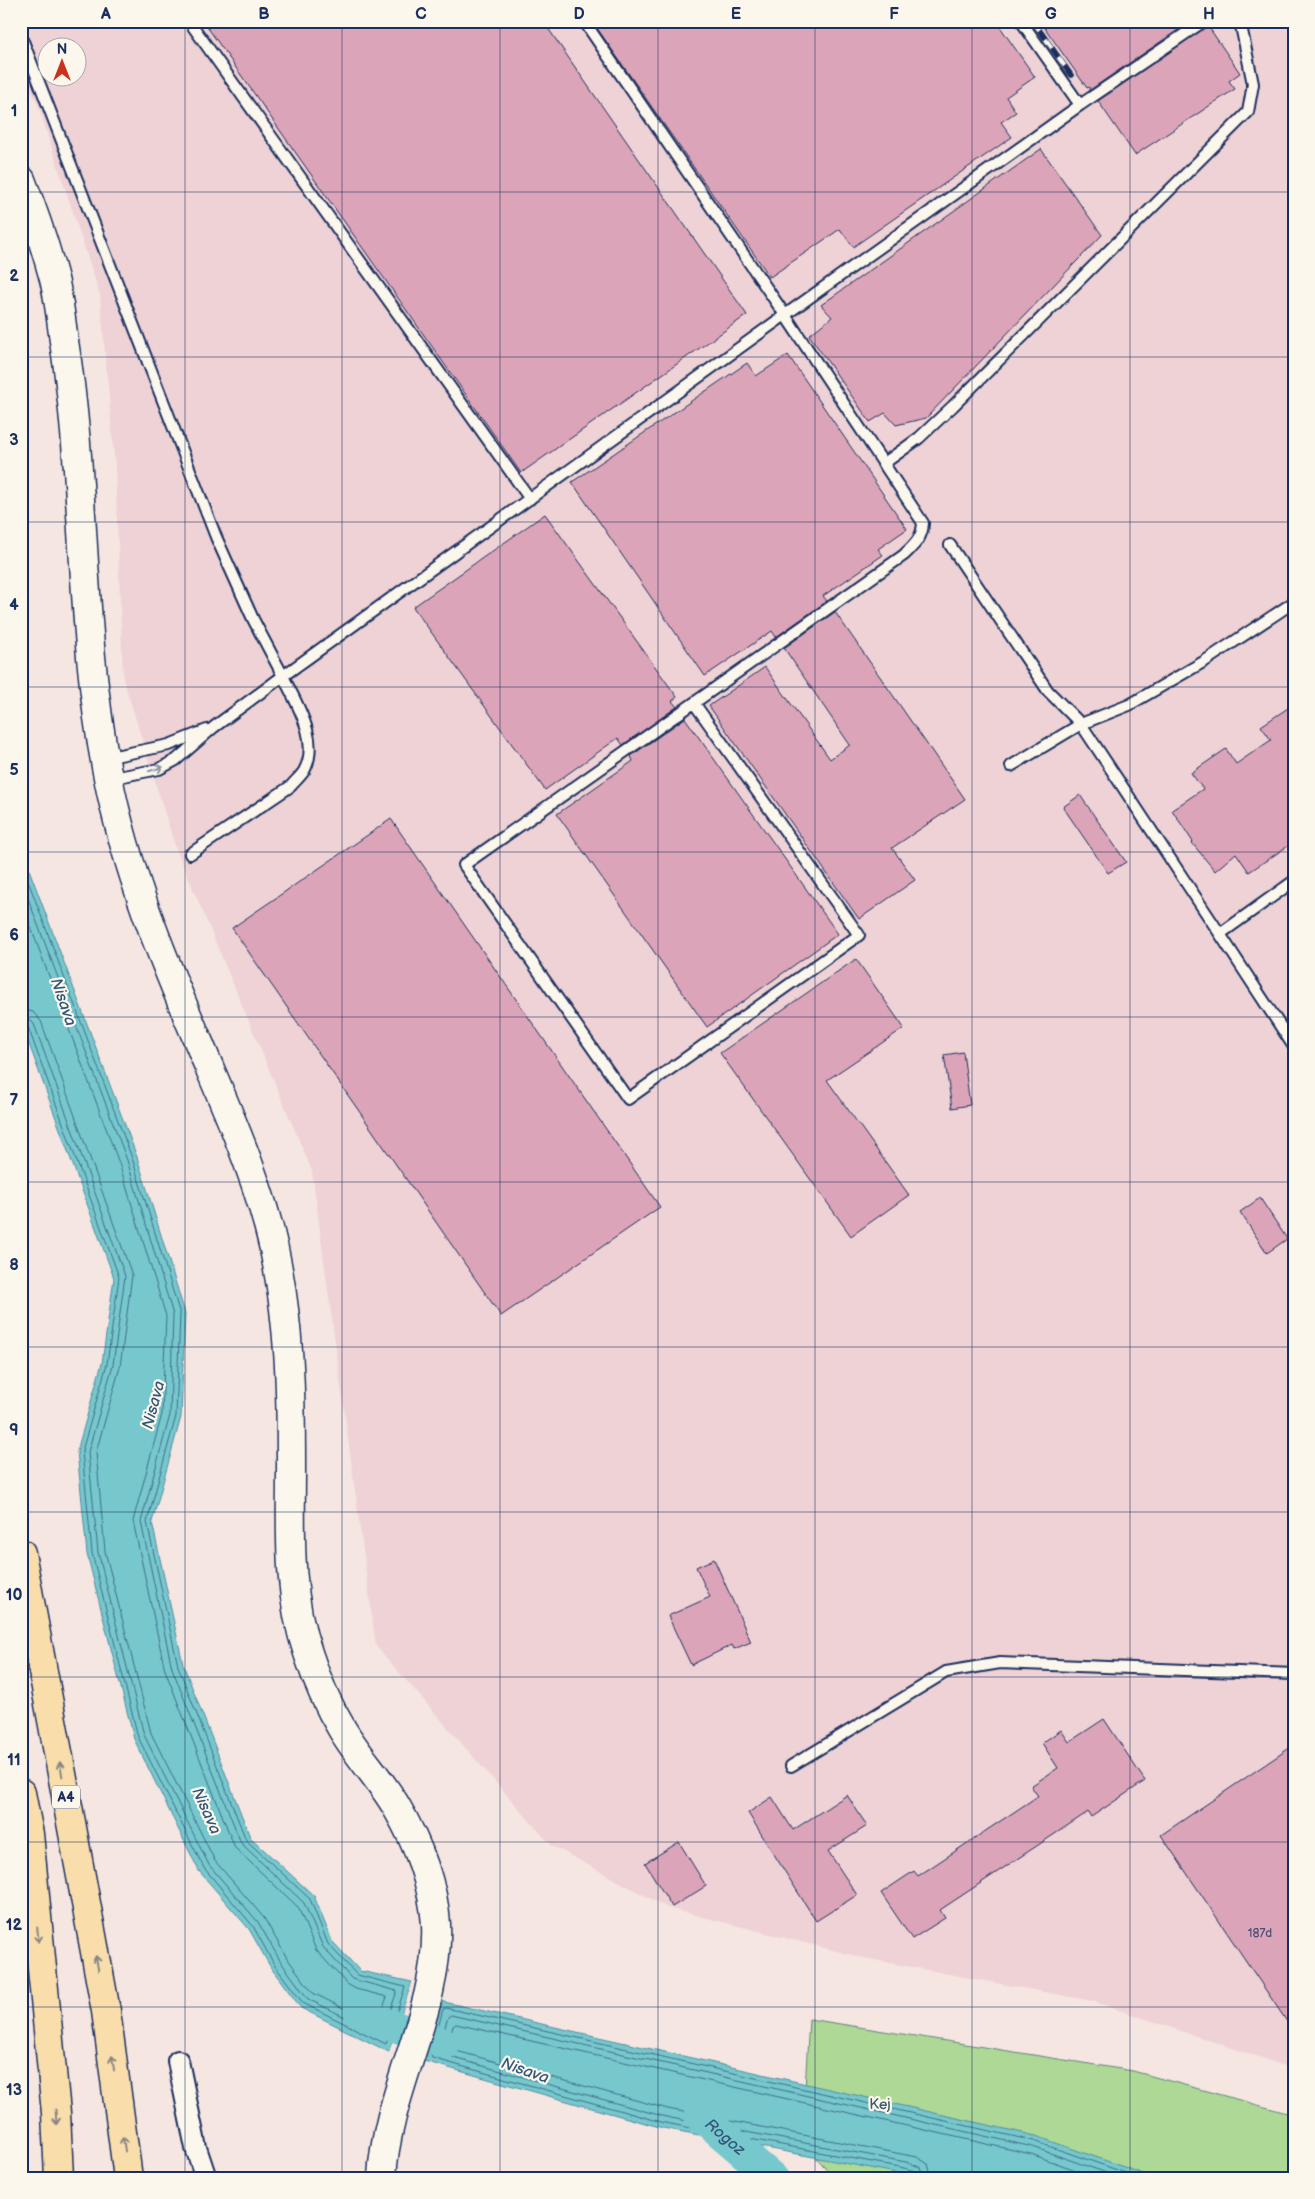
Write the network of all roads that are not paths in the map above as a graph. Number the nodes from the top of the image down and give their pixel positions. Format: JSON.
{"nodes":[{"id":1,"x":189,"y":21,"type":"edge"},
{"id":2,"x":584,"y":21,"type":"edge"},
{"id":3,"x":1021,"y":21,"type":"edge"},
{"id":4,"x":1204,"y":21,"type":"edge"},
{"id":5,"x":1240,"y":21,"type":"edge"},
{"id":6,"x":21,"y":36,"type":"edge"},
{"id":7,"x":1080,"y":105,"type":"junction"},
{"id":8,"x":21,"y":180,"type":"edge"},
{"id":9,"x":785,"y":315,"type":"junction"},
{"id":10,"x":883,"y":464,"type":"junction"},
{"id":11,"x":530,"y":499,"type":"junction"},
{"id":12,"x":950,"y":545,"type":"dead end"},
{"id":13,"x":1294,"y":602,"type":"edge"},
{"id":14,"x":283,"y":676,"type":"junction"},
{"id":15,"x":694,"y":703,"type":"junction"},
{"id":16,"x":1081,"y":724,"type":"junction"},
{"id":17,"x":214,"y":727,"type":"junction"},
{"id":18,"x":1011,"y":766,"type":"dead end"},
{"id":19,"x":106,"y":768,"type":"junction"},
{"id":20,"x":190,"y":854,"type":"dead end"},
{"id":21,"x":1294,"y":881,"type":"edge"},
{"id":22,"x":1220,"y":934,"type":"junction"},
{"id":23,"x":1294,"y":1047,"type":"edge"},
{"id":24,"x":21,"y":1553,"type":"edge"},
{"id":25,"x":1294,"y":1674,"type":"edge"},
{"id":26,"x":791,"y":1766,"type":"dead end"},
{"id":27,"x":21,"y":1793,"type":"edge"},
{"id":28,"x":178,"y":2061,"type":"dead end"},
{"id":29,"x":59,"y":2178,"type":"edge"},
{"id":30,"x":128,"y":2178,"type":"edge"},
{"id":31,"x":206,"y":2178,"type":"edge"},
{"id":32,"x":382,"y":2178,"type":"edge"}],
"edges":[{"from":1,"to":11,"type":"lane"},
{"from":2,"to":9,"type":"lane"},
{"from":3,"to":7,"type":"lane"},
{"from":4,"to":7,"type":"lane"},
{"from":5,"to":10,"type":"lane"},
{"from":6,"to":14,"type":"lane"},
{"from":7,"to":9,"type":"lane"},
{"from":8,"to":19,"type":"main road"},
{"from":9,"to":10,"type":"lane"},
{"from":9,"to":11,"type":"lane"},
{"from":10,"to":15,"type":"lane"},
{"from":11,"to":14,"type":"lane"},
{"from":12,"to":16,"type":"lane"},
{"from":13,"to":16,"type":"lane"},
{"from":14,"to":17,"type":"lane"},
{"from":14,"to":20,"type":"lane"},
{"from":15,"to":15,"type":"lane"},
{"from":16,"to":18,"type":"lane"},
{"from":16,"to":22,"type":"lane"},
{"from":17,"to":19,"type":"lane"},
{"from":19,"to":17,"type":"lane","one_way":true},
{"from":19,"to":32,"type":"main road"},
{"from":21,"to":22,"type":"lane"},
{"from":22,"to":23,"type":"lane"},
{"from":30,"to":24,"type":"highway","number":"A4","one_way":true},
{"from":25,"to":26,"type":"lane"},
{"from":27,"to":29,"type":"highway","one_way":true},
{"from":28,"to":31,"type":"street"}]}
